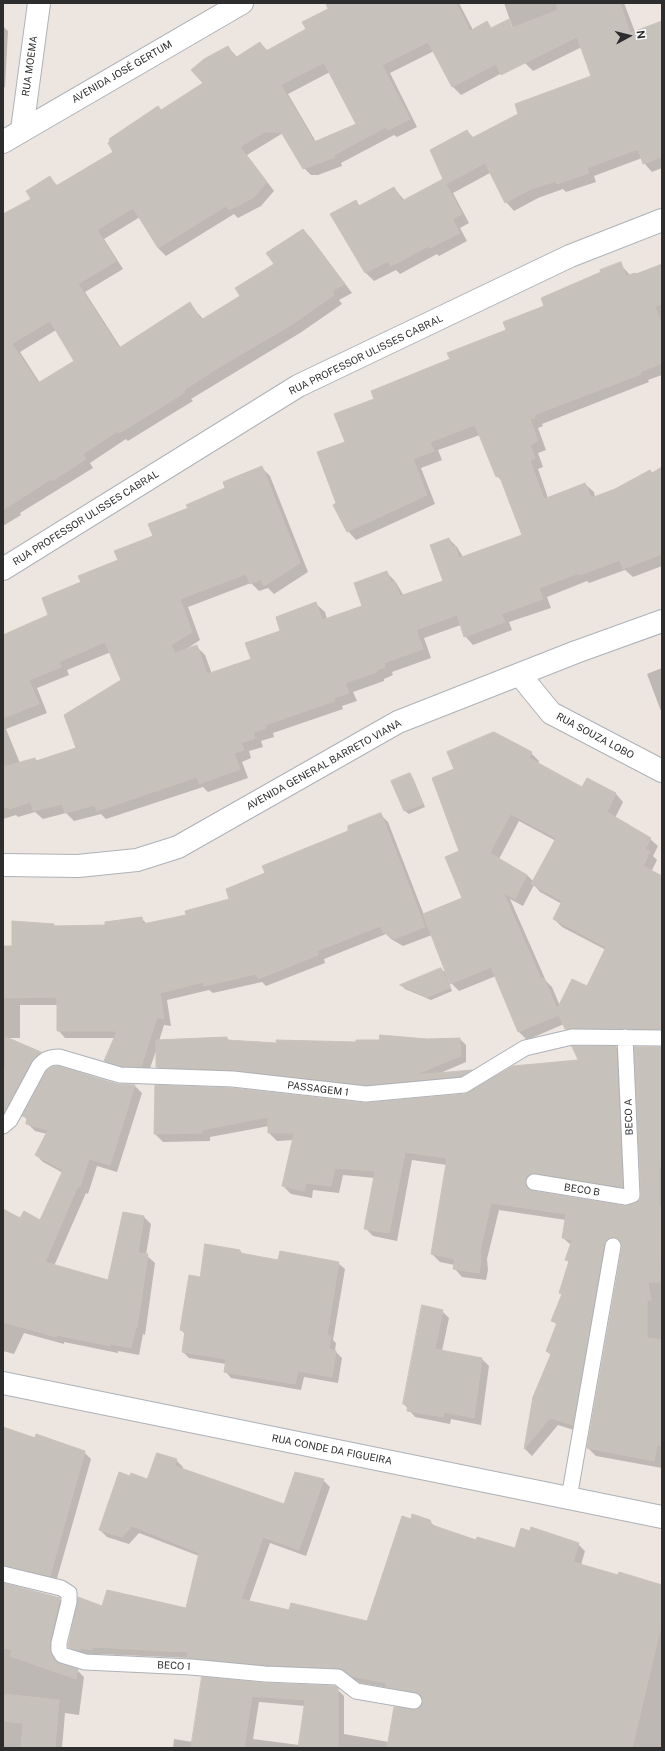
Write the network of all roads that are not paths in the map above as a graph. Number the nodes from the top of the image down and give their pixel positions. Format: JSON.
{"nodes":[{"id":1,"x":39,"y":3,"type":"edge"},
{"id":2,"x":242,"y":3,"type":"edge"},
{"id":3,"x":22,"y":130,"type":"junction"},
{"id":4,"x":3,"y":142,"type":"edge"},
{"id":5,"x":662,"y":220,"type":"edge"},
{"id":6,"x":3,"y":570,"type":"edge"},
{"id":7,"x":662,"y":621,"type":"edge"},
{"id":8,"x":520,"y":675,"type":"junction"},
{"id":9,"x":662,"y":771,"type":"edge"},
{"id":10,"x":3,"y":866,"type":"edge"},
{"id":11,"x":625,"y":1037,"type":"junction"},
{"id":12,"x":662,"y":1038,"type":"edge"},
{"id":13,"x":3,"y":1126,"type":"edge"},
{"id":14,"x":534,"y":1182,"type":"dead end"},
{"id":15,"x":630,"y":1196,"type":"joint"},
{"id":16,"x":613,"y":1246,"type":"dead end"},
{"id":17,"x":3,"y":1383,"type":"edge"},
{"id":18,"x":569,"y":1498,"type":"junction"},
{"id":19,"x":662,"y":1517,"type":"edge"},
{"id":20,"x":3,"y":1574,"type":"edge"},
{"id":21,"x":414,"y":1701,"type":"dead end"}],
"edges":[{"from":1,"to":3,"type":"street","name":"RUA MOEMA"},
{"from":2,"to":3,"type":"street","name":"AVENIDA JOSÉ GERTUM"},
{"from":3,"to":4,"type":"street","name":"AVENIDA JOSÉ GERTUM"},
{"from":5,"to":6,"type":"street","name":"RUA PROFESSOR ULISSES CABRAL"},
{"from":7,"to":8,"type":"street","name":"AVENIDA GENERAL BARRETO VIANA"},
{"from":8,"to":9,"type":"street","name":"RUA SOUZA LOBO"},
{"from":8,"to":10,"type":"street","name":"AVENIDA GENERAL BARRETO VIANA"},
{"from":11,"to":12,"type":"lane","name":"PASSAGEM 1"},
{"from":11,"to":13,"type":"lane","name":"PASSAGEM 1"},
{"from":11,"to":15,"type":"lane","name":"BECO A"},
{"from":14,"to":15,"type":"lane","name":"BECO B"},
{"from":16,"to":18,"type":"lane"},
{"from":17,"to":18,"type":"street","name":"RUA CONDE DA FIGUEIRA"},
{"from":18,"to":19,"type":"street","name":"RUA CONDE DA FIGUEIRA"},
{"from":20,"to":21,"type":"lane","name":"BECO 1"}]}
